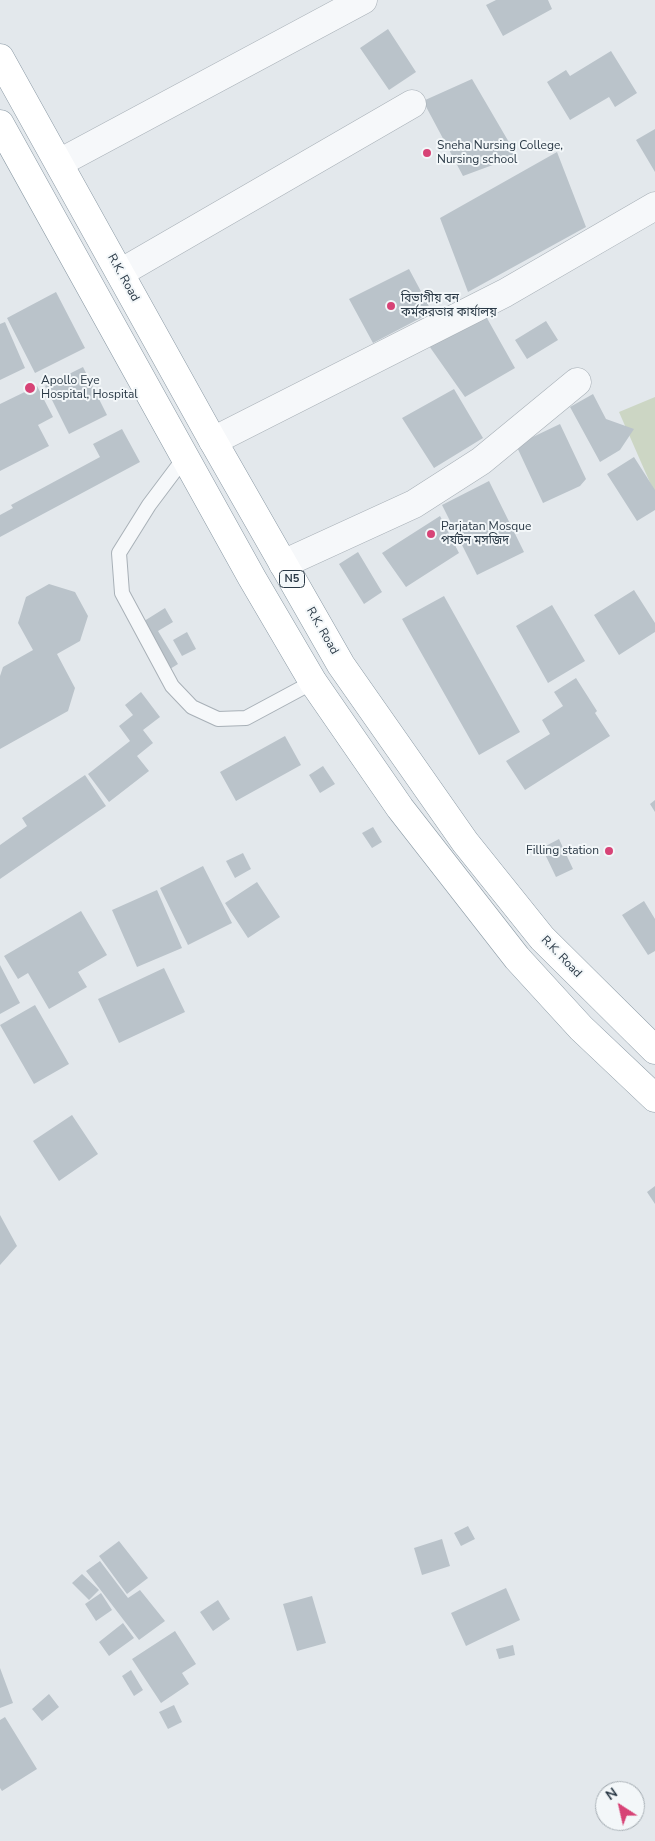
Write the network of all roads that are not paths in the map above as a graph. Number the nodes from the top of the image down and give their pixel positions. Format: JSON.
{"nodes":[{"id":1,"x":363,"y":0,"type":"edge"},
{"id":2,"x":0,"y":58,"type":"edge"},
{"id":3,"x":412,"y":104,"type":"dead end"},
{"id":4,"x":0,"y":124,"type":"edge"},
{"id":5,"x":60,"y":163,"type":"junction"},
{"id":6,"x":655,"y":206,"type":"edge"},
{"id":7,"x":120,"y":273,"type":"junction"},
{"id":8,"x":578,"y":382,"type":"dead end"},
{"id":9,"x":213,"y":441,"type":"junction"},
{"id":10,"x":185,"y":457,"type":"junction"},
{"id":11,"x":283,"y":564,"type":"junction"},
{"id":12,"x":313,"y":682,"type":"junction"},
{"id":13,"x":655,"y":1050,"type":"edge"},
{"id":14,"x":655,"y":1098,"type":"edge"}],
"edges":[{"from":1,"to":5,"type":"street"},
{"from":2,"to":5,"type":"highway","name":"R.K. Road","number":"N5"},
{"from":3,"to":7,"type":"street"},
{"from":4,"to":10,"type":"highway","number":"N5"},
{"from":5,"to":7,"type":"highway","name":"R.K. Road","number":"N5"},
{"from":6,"to":9,"type":"street"},
{"from":7,"to":9,"type":"highway","name":"R.K. Road","number":"N5"},
{"from":8,"to":11,"type":"street"},
{"from":9,"to":11,"type":"highway","name":"R.K. Road","number":"N5"},
{"from":10,"to":12,"type":"highway","number":"N5"},
{"from":10,"to":12,"type":"lane"},
{"from":11,"to":13,"type":"highway","name":"R.K. Road","number":"N5"},
{"from":12,"to":14,"type":"highway","number":"N5"}]}
